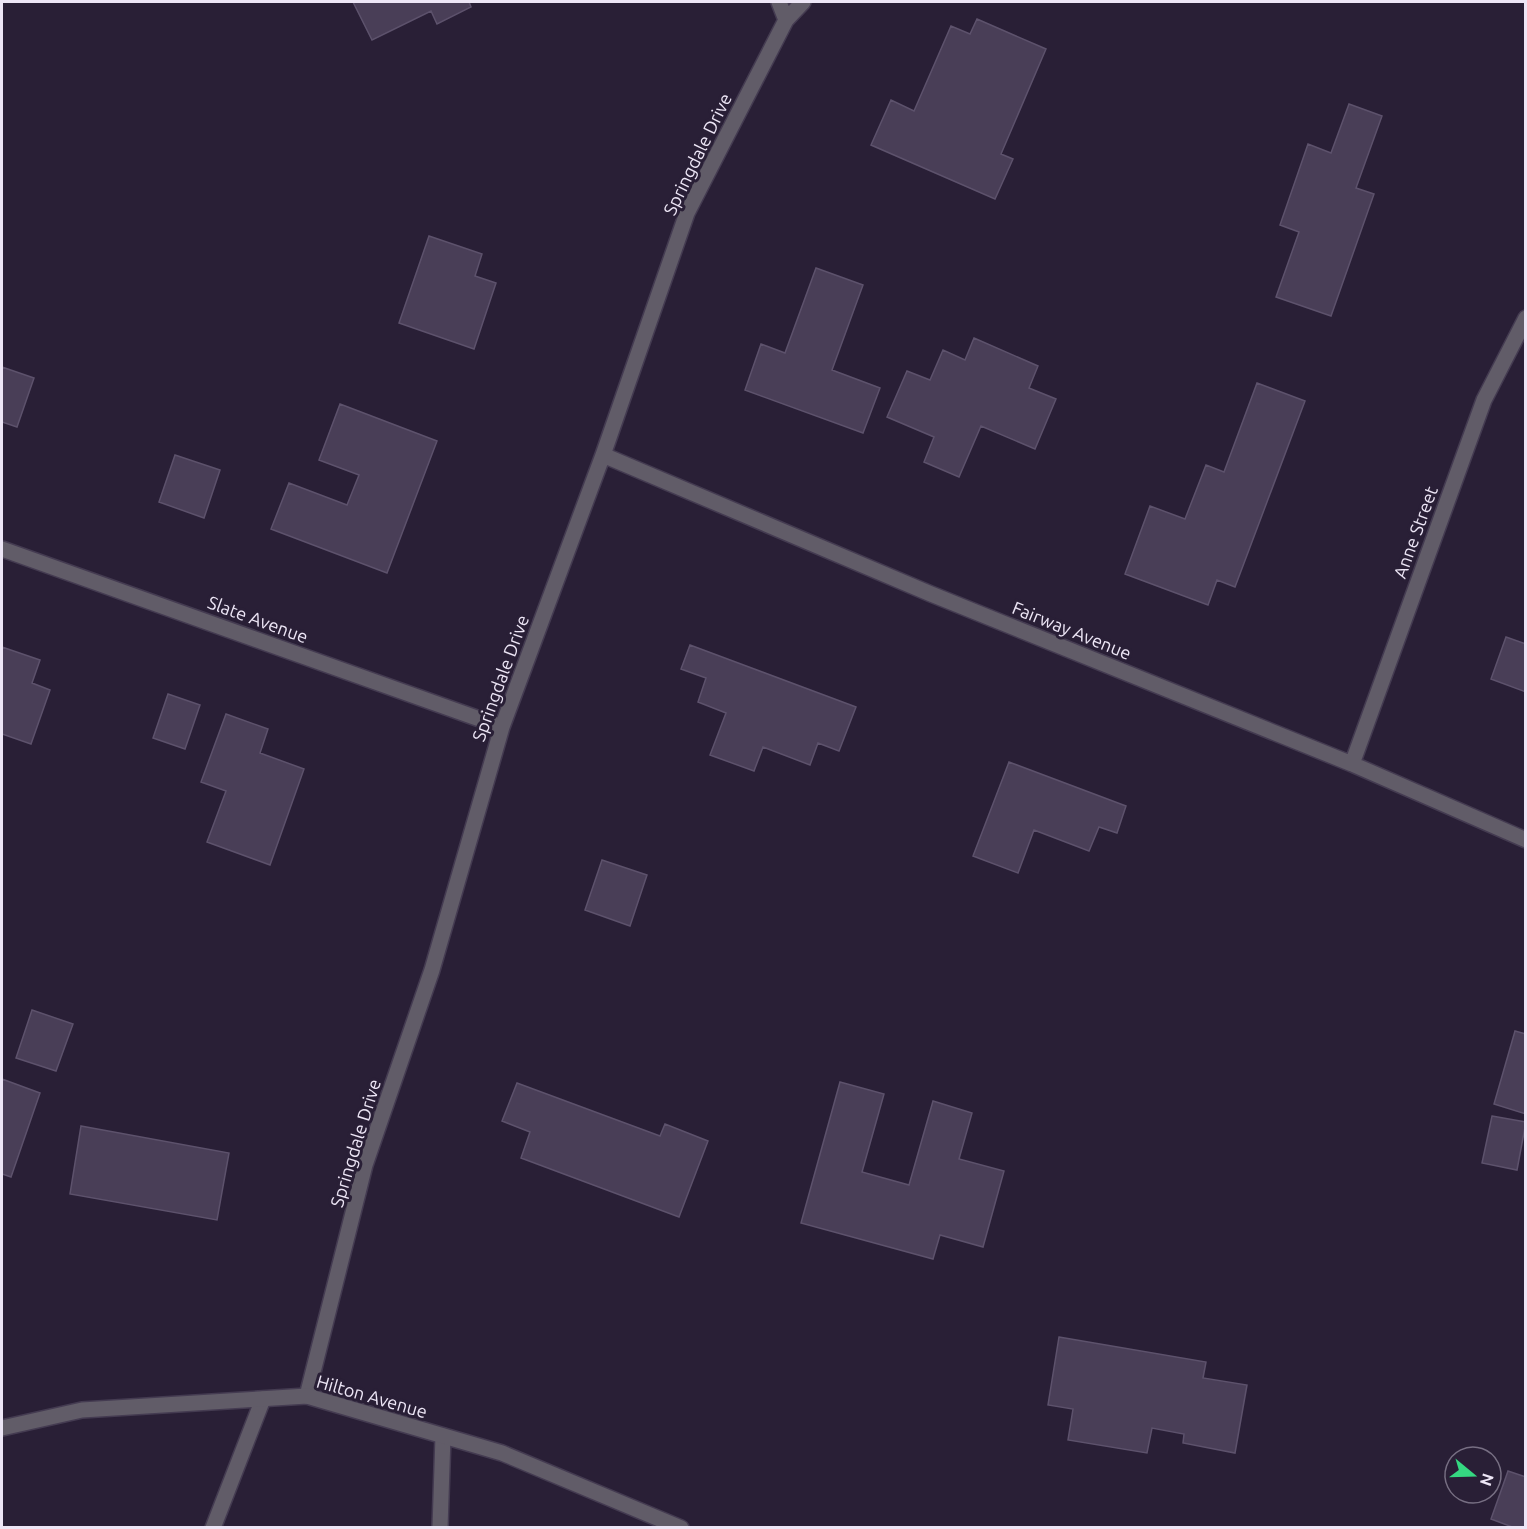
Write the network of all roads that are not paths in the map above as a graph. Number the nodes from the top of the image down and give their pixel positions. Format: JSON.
{"nodes":[{"id":1,"x":779,"y":2,"type":"edge"},
{"id":2,"x":803,"y":2,"type":"edge"},
{"id":3,"x":786,"y":20,"type":"junction"},
{"id":4,"x":1526,"y":318,"type":"edge"},
{"id":5,"x":603,"y":455,"type":"junction"},
{"id":6,"x":2,"y":549,"type":"edge"},
{"id":7,"x":502,"y":727,"type":"junction"},
{"id":8,"x":1352,"y":764,"type":"junction"},
{"id":9,"x":1526,"y":840,"type":"edge"},
{"id":10,"x":307,"y":1396,"type":"junction"},
{"id":11,"x":263,"y":1399,"type":"junction"},
{"id":12,"x":2,"y":1428,"type":"edge"},
{"id":13,"x":442,"y":1436,"type":"junction"},
{"id":14,"x":213,"y":1527,"type":"edge"},
{"id":15,"x":440,"y":1527,"type":"edge"},
{"id":16,"x":681,"y":1527,"type":"edge"}],
"edges":[{"from":1,"to":3,"type":"street"},
{"from":2,"to":3,"type":"street","name":"Springdale Drive"},
{"from":3,"to":5,"type":"street","name":"Springdale Drive"},
{"from":4,"to":8,"type":"street","name":"Anne Street"},
{"from":5,"to":7,"type":"street","name":"Springdale Drive"},
{"from":5,"to":8,"type":"street","name":"Fairway Avenue"},
{"from":6,"to":7,"type":"street","name":"Slate Avenue"},
{"from":7,"to":10,"type":"street","name":"Springdale Drive"},
{"from":8,"to":9,"type":"street","name":"Fairway Avenue"},
{"from":10,"to":11,"type":"street","name":"Hilton Avenue"},
{"from":10,"to":13,"type":"street","name":"Hilton Avenue"},
{"from":11,"to":12,"type":"street","name":"Hilton Avenue"},
{"from":11,"to":14,"type":"street"},
{"from":13,"to":15,"type":"street"},
{"from":13,"to":16,"type":"street","name":"Hilton Avenue"}]}
